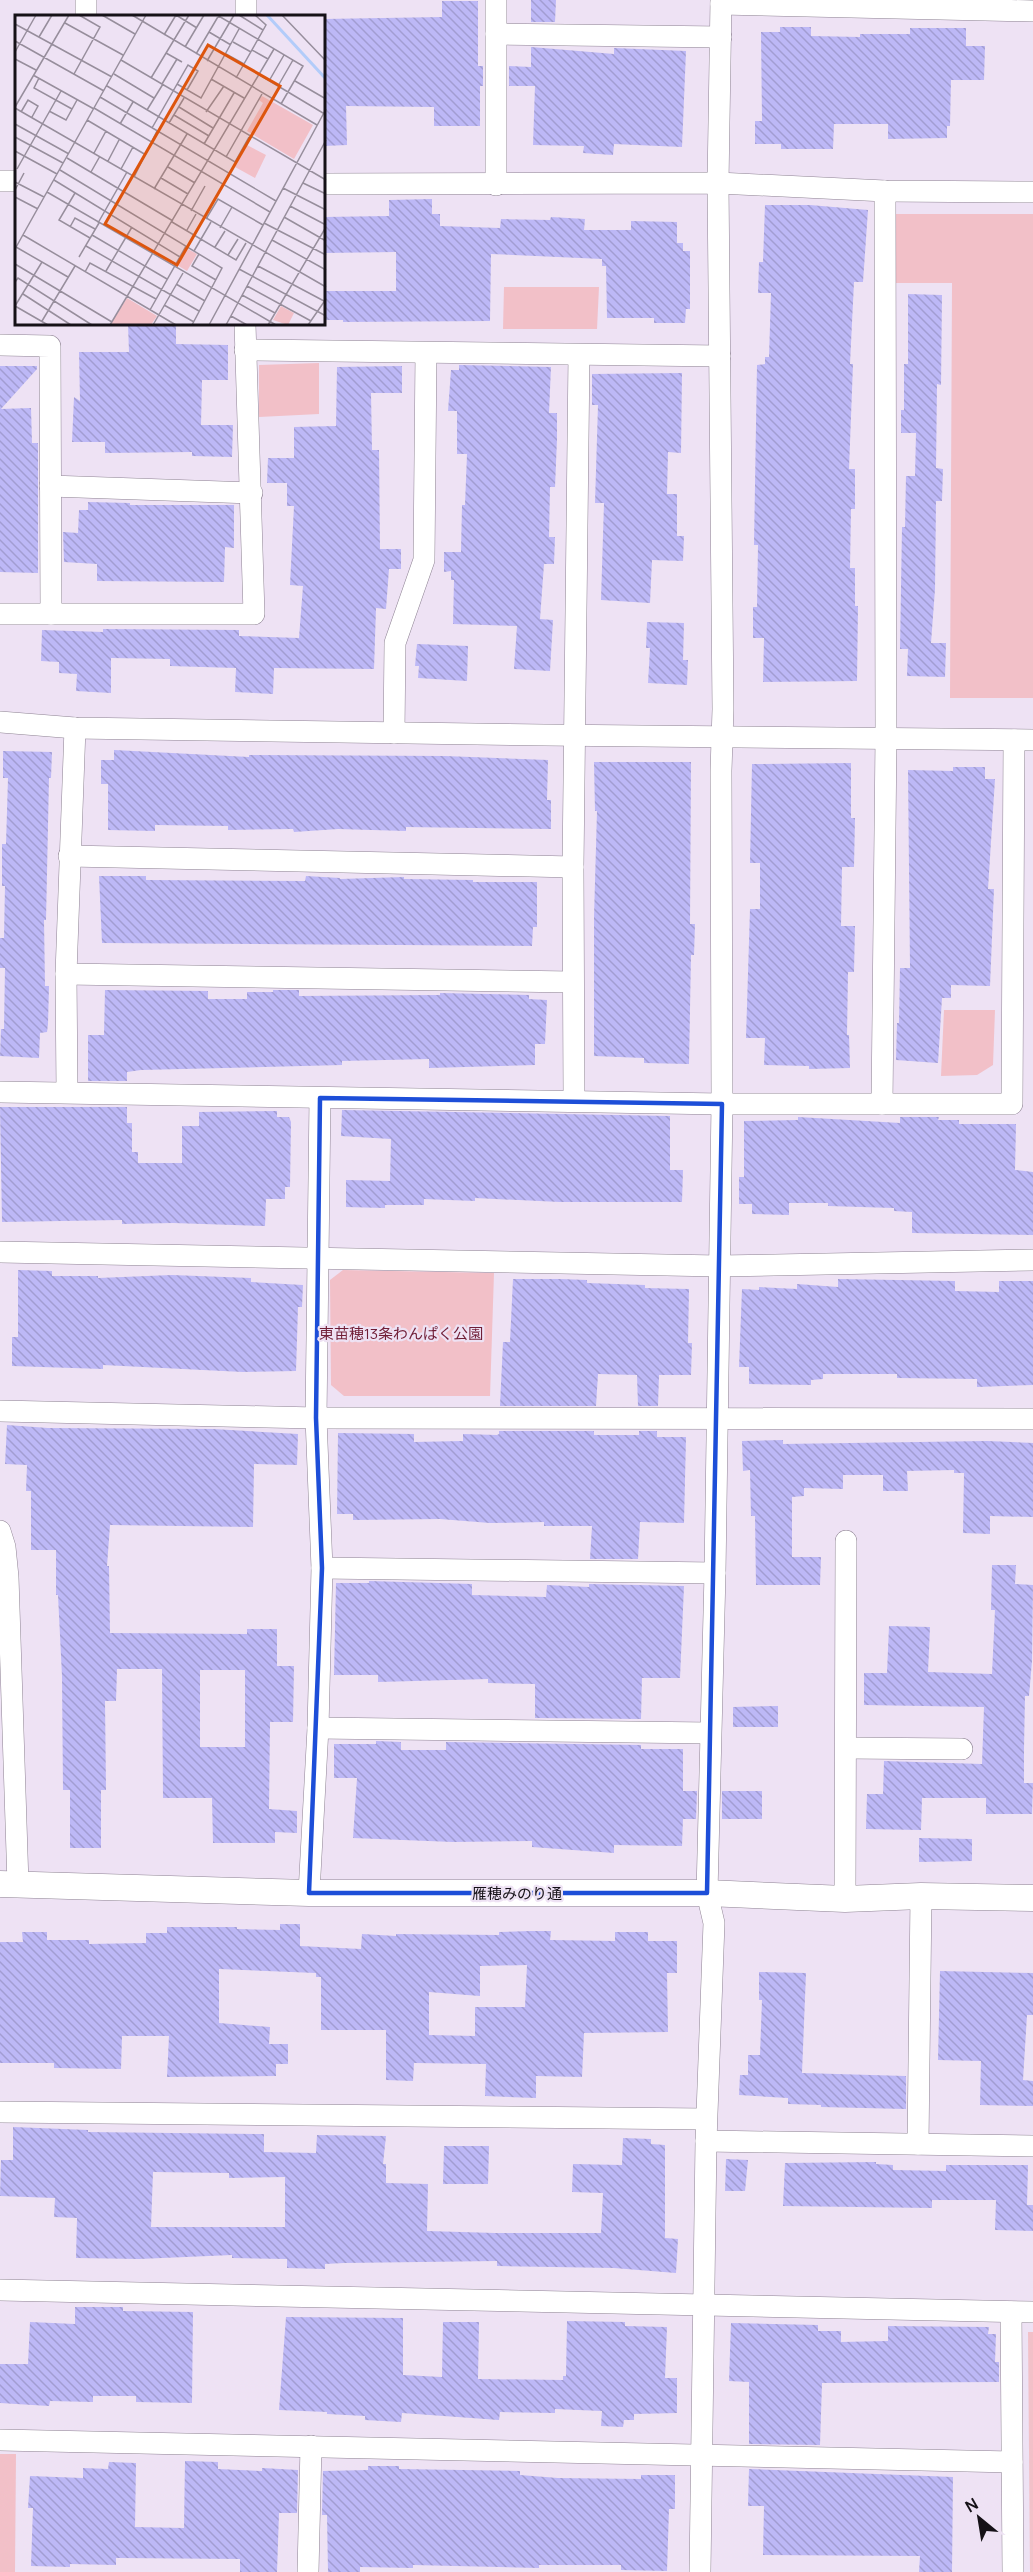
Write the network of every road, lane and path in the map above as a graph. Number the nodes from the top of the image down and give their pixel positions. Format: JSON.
{"nodes":[{"id":1,"x":496,"y":0,"type":"edge"},
{"id":2,"x":721,"y":2,"type":"edge"},
{"id":3,"x":882,"y":4,"type":"edge"},
{"id":4,"x":1007,"y":5,"type":"edge"},
{"id":5,"x":1033,"y":10,"type":"edge"},
{"id":6,"x":496,"y":34,"type":"junction"},
{"id":7,"x":721,"y":37,"type":"junction"},
{"id":8,"x":718,"y":183,"type":"junction"},
{"id":9,"x":326,"y":184,"type":"edge"},
{"id":10,"x":496,"y":185,"type":"junction"},
{"id":11,"x":885,"y":191,"type":"junction"},
{"id":12,"x":1033,"y":192,"type":"edge"},
{"id":13,"x":245,"y":326,"type":"edge"},
{"id":14,"x":0,"y":345,"type":"edge"},
{"id":15,"x":245,"y":350,"type":"junction"},
{"id":16,"x":426,"y":353,"type":"junction"},
{"id":17,"x":579,"y":355,"type":"junction"},
{"id":18,"x":720,"y":356,"type":"junction"},
{"id":19,"x":50,"y":486,"type":"junction"},
{"id":20,"x":252,"y":493,"type":"junction"},
{"id":21,"x":51,"y":614,"type":"junction"},
{"id":22,"x":0,"y":615,"type":"edge"},
{"id":23,"x":0,"y":722,"type":"edge"},
{"id":24,"x":75,"y":728,"type":"junction"},
{"id":25,"x":394,"y":733,"type":"junction"},
{"id":26,"x":575,"y":734,"type":"junction"},
{"id":27,"x":886,"y":738,"type":"junction"},
{"id":28,"x":721,"y":739,"type":"junction"},
{"id":29,"x":1024,"y":740,"type":"edge"},
{"id":30,"x":69,"y":856,"type":"junction"},
{"id":31,"x":573,"y":867,"type":"junction"},
{"id":32,"x":66,"y":974,"type":"junction"},
{"id":33,"x":572,"y":982,"type":"junction"},
{"id":34,"x":0,"y":1092,"type":"edge"},
{"id":35,"x":67,"y":1092,"type":"junction"},
{"id":36,"x":320,"y":1098,"type":"junction"},
{"id":37,"x":574,"y":1100,"type":"junction"},
{"id":38,"x":722,"y":1104,"type":"junction"},
{"id":39,"x":882,"y":1104,"type":"junction"},
{"id":40,"x":0,"y":1252,"type":"edge"},
{"id":41,"x":319,"y":1257,"type":"junction"},
{"id":42,"x":1033,"y":1260,"type":"edge"},
{"id":43,"x":718,"y":1266,"type":"junction"},
{"id":44,"x":0,"y":1411,"type":"edge"},
{"id":45,"x":717,"y":1417,"type":"junction"},
{"id":46,"x":316,"y":1418,"type":"junction"},
{"id":47,"x":1033,"y":1419,"type":"edge"},
{"id":48,"x":0,"y":1531,"type":"edge"},
{"id":49,"x":846,"y":1541,"type":"dead end"},
{"id":50,"x":322,"y":1568,"type":"junction"},
{"id":51,"x":715,"y":1574,"type":"junction"},
{"id":52,"x":4,"y":1577,"type":"edge"},
{"id":53,"x":318,"y":1728,"type":"junction"},
{"id":54,"x":710,"y":1733,"type":"junction"},
{"id":55,"x":846,"y":1748,"type":"junction"},
{"id":56,"x":962,"y":1749,"type":"dead end"},
{"id":57,"x":9,"y":1884,"type":"edge"},
{"id":58,"x":309,"y":1893,"type":"junction"},
{"id":59,"x":707,"y":1893,"type":"junction"},
{"id":60,"x":921,"y":1896,"type":"junction"},
{"id":61,"x":1033,"y":1898,"type":"edge"},
{"id":62,"x":845,"y":1899,"type":"junction"},
{"id":63,"x":0,"y":2112,"type":"edge"},
{"id":64,"x":706,"y":2119,"type":"junction"},
{"id":65,"x":705,"y":2141,"type":"junction"},
{"id":66,"x":918,"y":2144,"type":"junction"},
{"id":67,"x":1033,"y":2146,"type":"edge"},
{"id":68,"x":0,"y":2290,"type":"edge"},
{"id":69,"x":702,"y":2306,"type":"junction"},
{"id":70,"x":1011,"y":2312,"type":"junction"},
{"id":71,"x":1033,"y":2312,"type":"edge"},
{"id":72,"x":0,"y":2440,"type":"edge"},
{"id":73,"x":311,"y":2446,"type":"junction"},
{"id":74,"x":700,"y":2455,"type":"junction"},
{"id":75,"x":1012,"y":2462,"type":"junction"},
{"id":76,"x":308,"y":2572,"type":"edge"},
{"id":77,"x":700,"y":2572,"type":"edge"},
{"id":78,"x":1013,"y":2572,"type":"edge"}],
"edges":[{"from":1,"to":6,"type":"street"},
{"from":2,"to":3,"type":"street"},
{"from":2,"to":7,"type":"street"},
{"from":3,"to":4,"type":"street"},
{"from":4,"to":5,"type":"street"},
{"from":6,"to":7,"type":"street"},
{"from":6,"to":10,"type":"street"},
{"from":7,"to":8,"type":"street"},
{"from":8,"to":10,"type":"street"},
{"from":8,"to":11,"type":"street"},
{"from":8,"to":18,"type":"street"},
{"from":9,"to":10,"type":"street"},
{"from":11,"to":12,"type":"street"},
{"from":11,"to":27,"type":"street"},
{"from":13,"to":15,"type":"street"},
{"from":14,"to":19,"type":"street"},
{"from":15,"to":16,"type":"street"},
{"from":15,"to":20,"type":"street"},
{"from":16,"to":17,"type":"street"},
{"from":16,"to":25,"type":"street"},
{"from":17,"to":18,"type":"street"},
{"from":17,"to":26,"type":"street"},
{"from":18,"to":28,"type":"street"},
{"from":19,"to":20,"type":"street"},
{"from":19,"to":21,"type":"street"},
{"from":20,"to":21,"type":"street"},
{"from":21,"to":22,"type":"street"},
{"from":23,"to":24,"type":"street"},
{"from":24,"to":25,"type":"street"},
{"from":24,"to":30,"type":"street"},
{"from":25,"to":26,"type":"street"},
{"from":26,"to":28,"type":"street"},
{"from":26,"to":31,"type":"street"},
{"from":27,"to":28,"type":"street"},
{"from":27,"to":29,"type":"street"},
{"from":27,"to":39,"type":"street"},
{"from":28,"to":38,"type":"street"},
{"from":29,"to":39,"type":"street"},
{"from":30,"to":31,"type":"street"},
{"from":30,"to":32,"type":"street"},
{"from":31,"to":33,"type":"street"},
{"from":32,"to":33,"type":"street"},
{"from":32,"to":35,"type":"street"},
{"from":33,"to":37,"type":"street"},
{"from":34,"to":35,"type":"street"},
{"from":35,"to":36,"type":"street"},
{"from":36,"to":37,"type":"street"},
{"from":36,"to":41,"type":"street"},
{"from":37,"to":38,"type":"street"},
{"from":38,"to":39,"type":"street"},
{"from":38,"to":43,"type":"street"},
{"from":40,"to":41,"type":"street"},
{"from":41,"to":43,"type":"street"},
{"from":41,"to":46,"type":"street"},
{"from":42,"to":43,"type":"street"},
{"from":43,"to":45,"type":"street"},
{"from":44,"to":46,"type":"street"},
{"from":45,"to":46,"type":"street"},
{"from":45,"to":47,"type":"street"},
{"from":45,"to":51,"type":"street"},
{"from":46,"to":50,"type":"street"},
{"from":48,"to":52,"type":"street"},
{"from":49,"to":55,"type":"street"},
{"from":50,"to":51,"type":"street"},
{"from":50,"to":53,"type":"street"},
{"from":51,"to":54,"type":"street"},
{"from":52,"to":57,"type":"street"},
{"from":53,"to":54,"type":"street"},
{"from":53,"to":58,"type":"street"},
{"from":54,"to":59,"type":"street"},
{"from":55,"to":56,"type":"street"},
{"from":55,"to":62,"type":"street"},
{"from":57,"to":58,"type":"street","name":"雁穂みのり通"},
{"from":58,"to":59,"type":"street","name":"雁穂みのり通"},
{"from":59,"to":62,"type":"street","name":"雁穂みのり通"},
{"from":59,"to":64,"type":"street"},
{"from":60,"to":61,"type":"street","name":"雁穂みのり通"},
{"from":60,"to":62,"type":"street","name":"雁穂みのり通"},
{"from":60,"to":66,"type":"street"},
{"from":63,"to":64,"type":"street"},
{"from":64,"to":65,"type":"street"},
{"from":65,"to":66,"type":"street"},
{"from":65,"to":69,"type":"street"},
{"from":66,"to":67,"type":"street"},
{"from":68,"to":69,"type":"street"},
{"from":69,"to":70,"type":"street"},
{"from":69,"to":74,"type":"street"},
{"from":70,"to":71,"type":"street"},
{"from":70,"to":75,"type":"street"},
{"from":72,"to":73,"type":"street"},
{"from":73,"to":74,"type":"street"},
{"from":73,"to":76,"type":"street"},
{"from":74,"to":75,"type":"street"},
{"from":74,"to":77,"type":"street"},
{"from":75,"to":78,"type":"street"}]}
